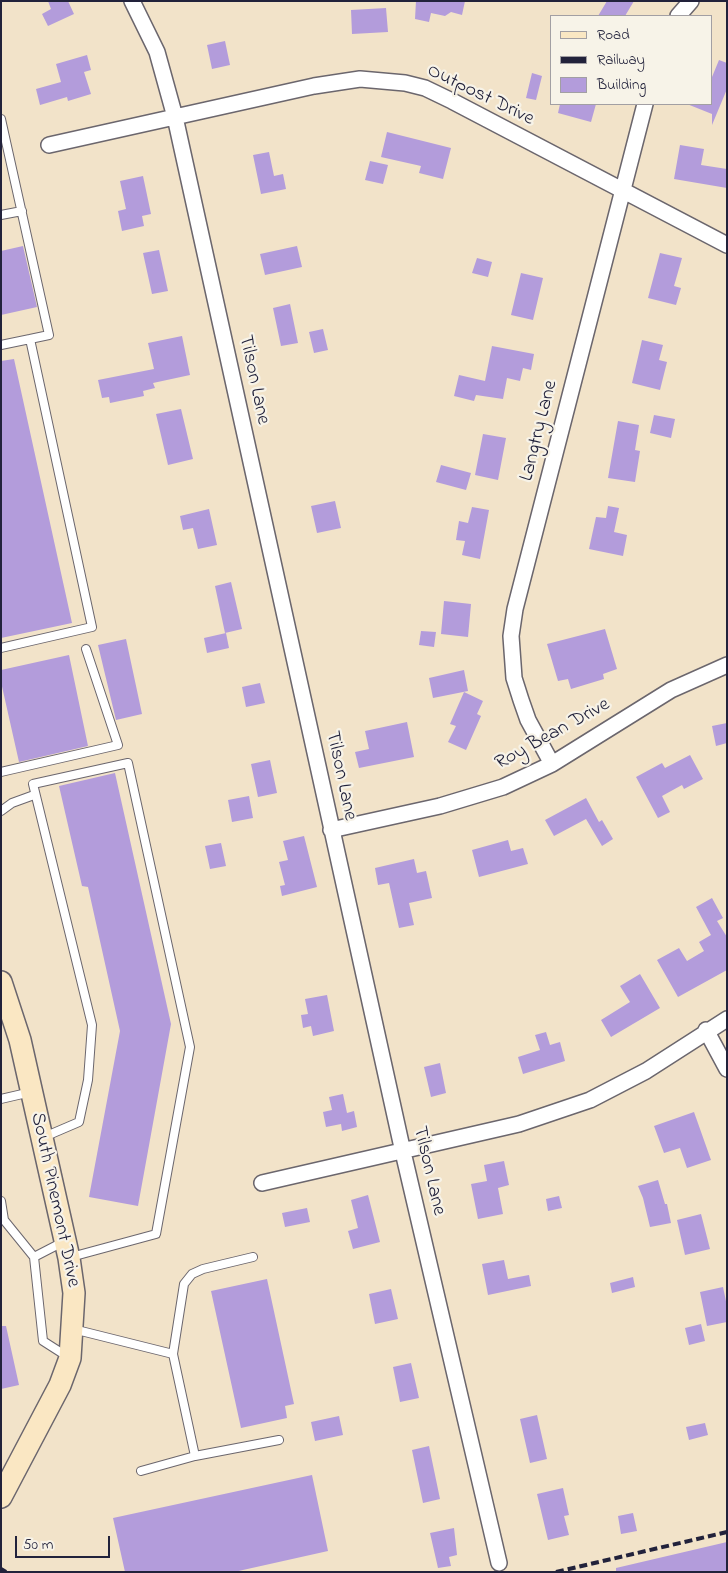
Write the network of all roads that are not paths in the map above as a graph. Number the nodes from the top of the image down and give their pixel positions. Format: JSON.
{"nodes":[{"id":1,"x":132,"y":1,"type":"edge"},
{"id":2,"x":691,"y":1,"type":"edge"},
{"id":3,"x":679,"y":15,"type":"edge"},
{"id":4,"x":644,"y":105,"type":"edge"},
{"id":5,"x":175,"y":117,"type":"junction"},
{"id":6,"x":1,"y":119,"type":"edge"},
{"id":7,"x":49,"y":145,"type":"dead end"},
{"id":8,"x":622,"y":189,"type":"junction"},
{"id":9,"x":22,"y":211,"type":"junction"},
{"id":10,"x":1,"y":215,"type":"edge"},
{"id":11,"x":727,"y":245,"type":"edge"},
{"id":12,"x":30,"y":339,"type":"junction"},
{"id":13,"x":1,"y":346,"type":"edge"},
{"id":14,"x":1,"y":648,"type":"edge"},
{"id":15,"x":86,"y":649,"type":"dead end"},
{"id":16,"x":727,"y":665,"type":"edge"},
{"id":17,"x":552,"y":764,"type":"junction"},
{"id":18,"x":1,"y":772,"type":"edge"},
{"id":19,"x":34,"y":795,"type":"junction"},
{"id":20,"x":1,"y":811,"type":"edge"},
{"id":21,"x":331,"y":830,"type":"junction"},
{"id":22,"x":2,"y":988,"type":"edge"},
{"id":23,"x":727,"y":1019,"type":"edge"},
{"id":24,"x":706,"y":1030,"type":"junction"},
{"id":25,"x":727,"y":1069,"type":"edge"},
{"id":26,"x":32,"y":1092,"type":"junction"},
{"id":27,"x":1,"y":1099,"type":"edge"},
{"id":28,"x":42,"y":1138,"type":"junction"},
{"id":29,"x":403,"y":1152,"type":"junction"},
{"id":30,"x":262,"y":1183,"type":"dead end"},
{"id":31,"x":1,"y":1201,"type":"edge"},
{"id":32,"x":67,"y":1249,"type":"junction"},
{"id":33,"x":253,"y":1257,"type":"dead end"},
{"id":34,"x":34,"y":1258,"type":"junction"},
{"id":35,"x":74,"y":1329,"type":"junction"},
{"id":36,"x":173,"y":1354,"type":"junction"},
{"id":37,"x":70,"y":1358,"type":"junction"},
{"id":38,"x":279,"y":1440,"type":"dead end"},
{"id":39,"x":195,"y":1456,"type":"junction"},
{"id":40,"x":141,"y":1472,"type":"dead end"},
{"id":41,"x":1,"y":1497,"type":"edge"},
{"id":42,"x":499,"y":1563,"type":"dead end"}],
"edges":[{"from":1,"to":5,"type":"street","name":"Tilson Lane"},
{"from":2,"to":3,"type":"street"},
{"from":4,"to":8,"type":"street","name":"Langtry Lane"},
{"from":5,"to":7,"type":"street","name":"Outpost Drive"},
{"from":5,"to":8,"type":"street","name":"Outpost Drive"},
{"from":5,"to":21,"type":"street","name":"Tilson Lane"},
{"from":6,"to":9,"type":"lane"},
{"from":8,"to":11,"type":"street","name":"Outpost Drive"},
{"from":8,"to":17,"type":"street","name":"Langtry Lane"},
{"from":9,"to":10,"type":"lane"},
{"from":9,"to":12,"type":"lane"},
{"from":12,"to":13,"type":"lane"},
{"from":12,"to":14,"type":"lane"},
{"from":15,"to":18,"type":"lane"},
{"from":16,"to":17,"type":"street","name":"Roy Bean Drive"},
{"from":17,"to":21,"type":"street","name":"Roy Bean Drive"},
{"from":19,"to":20,"type":"lane"},
{"from":19,"to":28,"type":"lane"},
{"from":19,"to":32,"type":"lane"},
{"from":21,"to":29,"type":"street","name":"Tilson Lane"},
{"from":22,"to":26,"type":"street","name":"South Pinemont Drive"},
{"from":23,"to":24,"type":"street"},
{"from":24,"to":25,"type":"street"},
{"from":24,"to":29,"type":"street"},
{"from":26,"to":27,"type":"lane"},
{"from":26,"to":28,"type":"street","name":"South Pinemont Drive"},
{"from":28,"to":32,"type":"street","name":"South Pinemont Drive"},
{"from":29,"to":30,"type":"street"},
{"from":29,"to":42,"type":"street","name":"Tilson Lane"},
{"from":31,"to":34,"type":"lane"},
{"from":32,"to":34,"type":"lane"},
{"from":32,"to":35,"type":"street","name":"South Pinemont Drive"},
{"from":33,"to":36,"type":"lane"},
{"from":34,"to":37,"type":"lane"},
{"from":35,"to":36,"type":"lane"},
{"from":35,"to":37,"type":"street","name":"South Pinemont Drive"},
{"from":36,"to":39,"type":"lane"},
{"from":37,"to":41,"type":"street","name":"South Pinemont Drive"},
{"from":38,"to":39,"type":"lane"},
{"from":39,"to":40,"type":"lane"}]}
